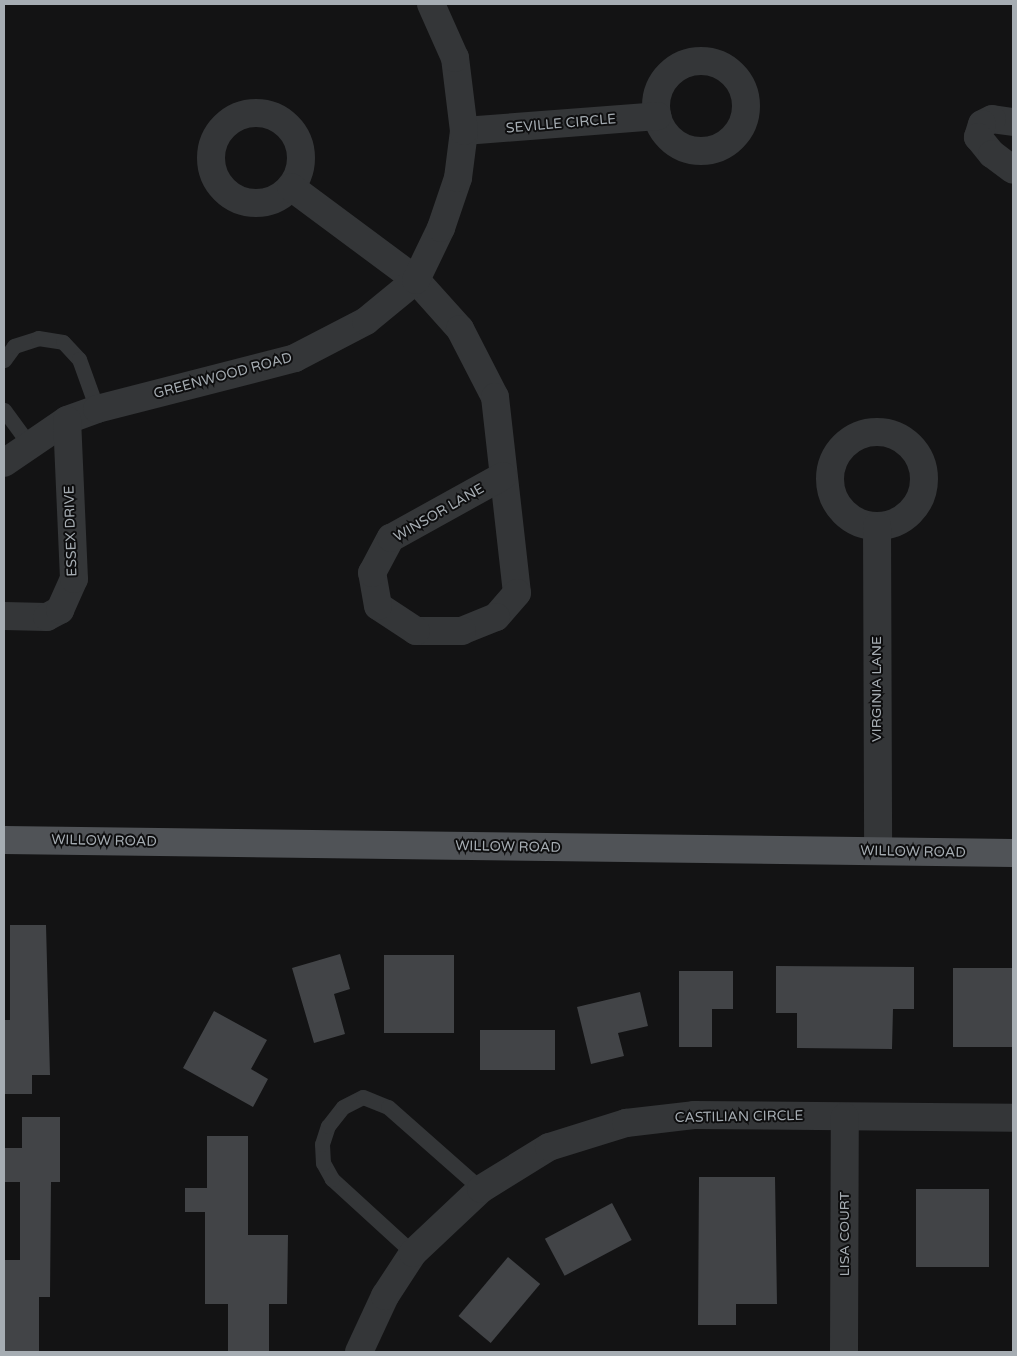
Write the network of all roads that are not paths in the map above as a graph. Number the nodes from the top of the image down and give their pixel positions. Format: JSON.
{"nodes":[{"id":1,"x":432,"y":4,"type":"edge"},
{"id":2,"x":657,"y":116,"type":"dead end"},
{"id":3,"x":1013,"y":122,"type":"edge"},
{"id":4,"x":464,"y":131,"type":"junction"},
{"id":5,"x":1013,"y":170,"type":"edge"},
{"id":6,"x":291,"y":187,"type":"dead end"},
{"id":7,"x":416,"y":280,"type":"junction"},
{"id":8,"x":4,"y":360,"type":"edge"},
{"id":9,"x":97,"y":409,"type":"junction"},
{"id":10,"x":4,"y":410,"type":"edge"},
{"id":11,"x":67,"y":420,"type":"junction"},
{"id":12,"x":29,"y":444,"type":"junction"},
{"id":13,"x":4,"y":463,"type":"edge"},
{"id":14,"x":503,"y":476,"type":"junction"},
{"id":15,"x":877,"y":526,"type":"dead end"},
{"id":16,"x":4,"y":616,"type":"edge"},
{"id":17,"x":4,"y":840,"type":"edge"},
{"id":18,"x":878,"y":852,"type":"junction"},
{"id":19,"x":1013,"y":853,"type":"edge"},
{"id":20,"x":845,"y":1117,"type":"junction"},
{"id":21,"x":1013,"y":1118,"type":"edge"},
{"id":22,"x":482,"y":1189,"type":"junction"},
{"id":23,"x":413,"y":1253,"type":"junction"},
{"id":24,"x":359,"y":1352,"type":"edge"},
{"id":25,"x":844,"y":1352,"type":"edge"}],
"edges":[{"from":1,"to":4,"type":"street","name":"GREENWOOD ROAD"},
{"from":2,"to":4,"type":"street","name":"SEVILLE CIRCLE"},
{"from":3,"to":5,"type":"street"},
{"from":4,"to":7,"type":"street","name":"GREENWOOD ROAD"},
{"from":6,"to":7,"type":"street","name":"WINSOR LANE"},
{"from":7,"to":9,"type":"street","name":"GREENWOOD ROAD"},
{"from":7,"to":14,"type":"street","name":"WINSOR LANE"},
{"from":8,"to":9,"type":"lane"},
{"from":9,"to":11,"type":"street","name":"GREENWOOD ROAD"},
{"from":10,"to":12,"type":"lane"},
{"from":11,"to":12,"type":"street","name":"GREENWOOD ROAD"},
{"from":11,"to":16,"type":"street","name":"ESSEX DRIVE"},
{"from":12,"to":13,"type":"street","name":"GREENWOOD ROAD"},
{"from":14,"to":14,"type":"street","name":"WINSOR LANE"},
{"from":15,"to":18,"type":"street","name":"VIRGINIA LANE"},
{"from":17,"to":18,"type":"main road","name":"WILLOW ROAD"},
{"from":18,"to":19,"type":"main road","name":"WILLOW ROAD"},
{"from":20,"to":21,"type":"street","name":"CASTILIAN CIRCLE"},
{"from":20,"to":22,"type":"street","name":"CASTILIAN CIRCLE"},
{"from":20,"to":25,"type":"street","name":"LISA COURT"},
{"from":22,"to":23,"type":"street","name":"CASTILIAN CIRCLE"},
{"from":22,"to":23,"type":"lane"},
{"from":23,"to":24,"type":"street","name":"CASTILIAN CIRCLE"}]}
